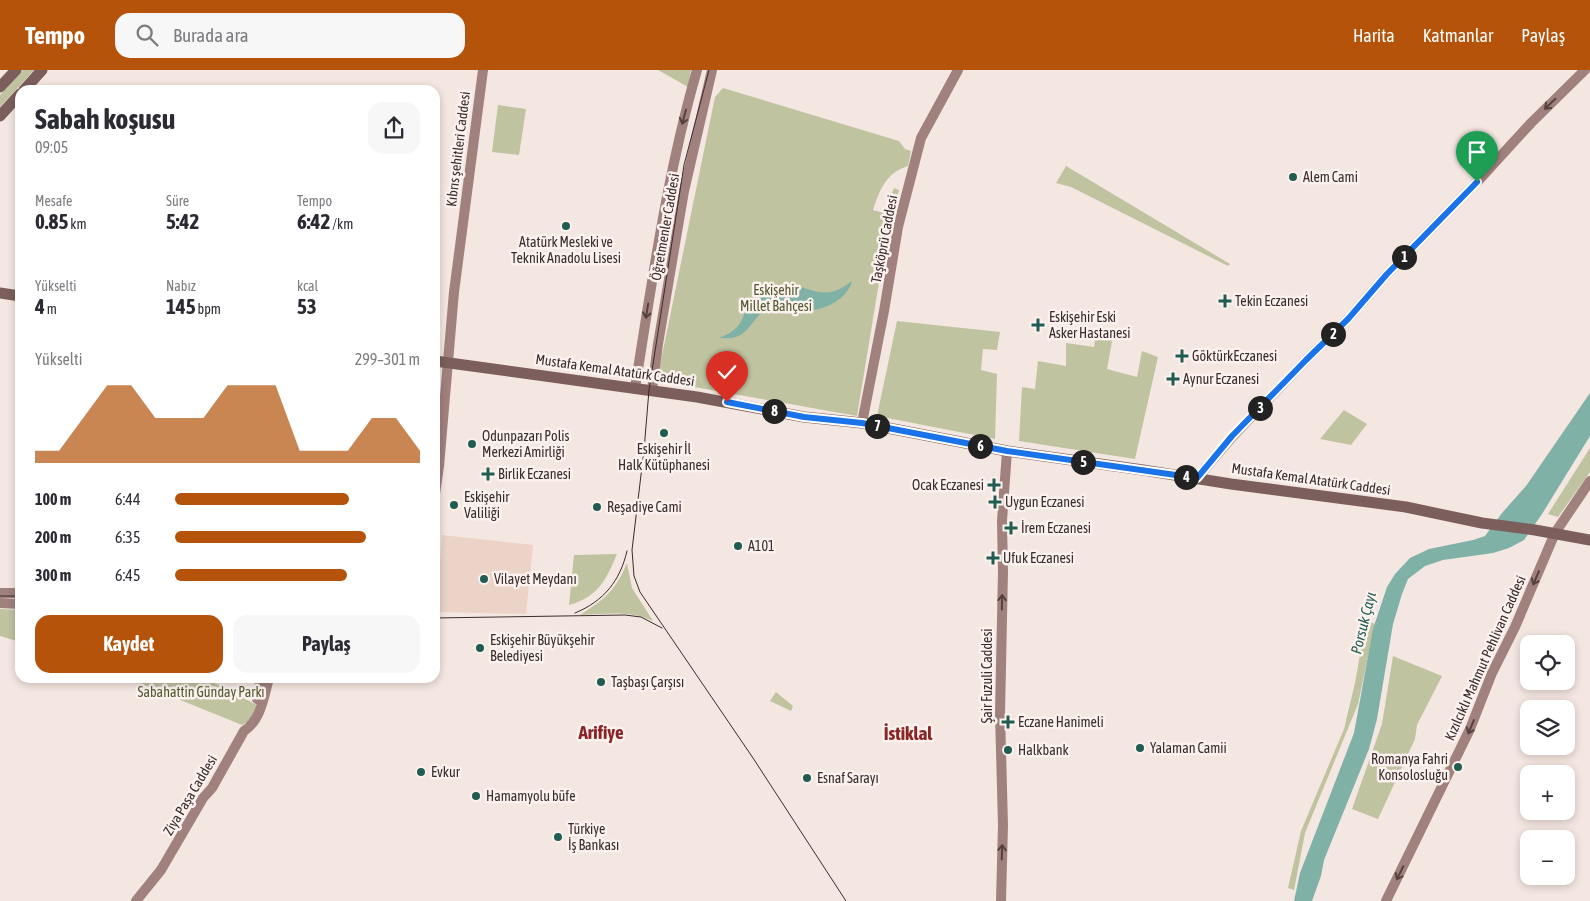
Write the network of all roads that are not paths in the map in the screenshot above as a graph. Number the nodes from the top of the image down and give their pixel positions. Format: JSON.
{"nodes":[{"id":1,"x":16,"y":70,"type":"edge"},
{"id":2,"x":42,"y":70,"type":"edge"},
{"id":3,"x":483,"y":70,"type":"edge"},
{"id":4,"x":697,"y":70,"type":"edge"},
{"id":5,"x":712,"y":70,"type":"edge"},
{"id":6,"x":958,"y":70,"type":"edge"},
{"id":7,"x":1585,"y":70,"type":"edge"},
{"id":8,"x":28,"y":85,"type":"edge"},
{"id":9,"x":0,"y":88,"type":"edge"},
{"id":10,"x":15,"y":100,"type":"edge"},
{"id":11,"x":0,"y":116,"type":"edge"},
{"id":12,"x":0,"y":293,"type":"edge"},
{"id":13,"x":15,"y":295,"type":"edge"},
{"id":14,"x":440,"y":362,"type":"edge"},
{"id":15,"x":448,"y":363,"type":"junction"},
{"id":16,"x":635,"y":388,"type":"junction"},
{"id":17,"x":652,"y":390,"type":"junction"},
{"id":18,"x":862,"y":423,"type":"junction"},
{"id":19,"x":440,"y":444,"type":"edge"},
{"id":20,"x":1007,"y":451,"type":"junction"},
{"id":21,"x":1197,"y":478,"type":"junction"},
{"id":22,"x":1590,"y":481,"type":"edge"},
{"id":23,"x":1555,"y":533,"type":"junction"},
{"id":24,"x":1590,"y":540,"type":"edge"},
{"id":25,"x":0,"y":593,"type":"edge"},
{"id":26,"x":15,"y":593,"type":"edge"},
{"id":27,"x":0,"y":603,"type":"edge"},
{"id":28,"x":15,"y":604,"type":"edge"},
{"id":29,"x":261,"y":683,"type":"edge"},
{"id":30,"x":267,"y":683,"type":"edge"},
{"id":31,"x":260,"y":700,"type":"junction"},
{"id":32,"x":136,"y":901,"type":"edge"},
{"id":33,"x":1001,"y":901,"type":"edge"},
{"id":34,"x":1386,"y":901,"type":"edge"}],
"edges":[{"from":1,"to":9,"type":"main road"},
{"from":2,"to":8,"type":"main road"},
{"from":3,"to":15,"type":"main road","name":"Kıbrıs şehitleri Caddesi"},
{"from":4,"to":16,"type":"main road","name":"Öğretmenler Caddesi","one_way":true},
{"from":5,"to":17,"type":"main road","name":"Öğretmenler Caddesi"},
{"from":6,"to":18,"type":"main road","name":"Taşköprü Caddesi"},
{"from":7,"to":21,"type":"main road","one_way":true},
{"from":10,"to":11,"type":"main road"},
{"from":12,"to":13,"type":"main road"},
{"from":14,"to":15,"type":"main road","name":"Mustafa Kemal Atatürk Caddesi"},
{"from":15,"to":16,"type":"main road","name":"Mustafa Kemal Atatürk Caddesi"},
{"from":15,"to":19,"type":"main road"},
{"from":16,"to":17,"type":"main road","name":"Mustafa Kemal Atatürk Caddesi"},
{"from":17,"to":18,"type":"main road","name":"Mustafa Kemal Atatürk Caddesi"},
{"from":18,"to":20,"type":"main road","name":"Mustafa Kemal Atatürk Caddesi"},
{"from":20,"to":21,"type":"main road","name":"Mustafa Kemal Atatürk Caddesi"},
{"from":33,"to":20,"type":"main road","name":"Şair Fuzuli Caddesi","one_way":true},
{"from":21,"to":23,"type":"main road","name":"Mustafa Kemal Atatürk Caddesi"},
{"from":22,"to":23,"type":"main road","name":"Kızılcıklı Mahmut Pehlivan Caddesi"},
{"from":23,"to":24,"type":"main road","name":"Mustafa Kemal Atatürk Caddesi"},
{"from":23,"to":34,"type":"main road","name":"Kızılcıklı Mahmut Pehlivan Caddesi","one_way":true},
{"from":25,"to":26,"type":"main road"},
{"from":27,"to":28,"type":"main road"},
{"from":29,"to":31,"type":"main road"},
{"from":30,"to":31,"type":"main road"},
{"from":31,"to":32,"type":"main road","name":"Ziya Paşa Caddesi"}]}
